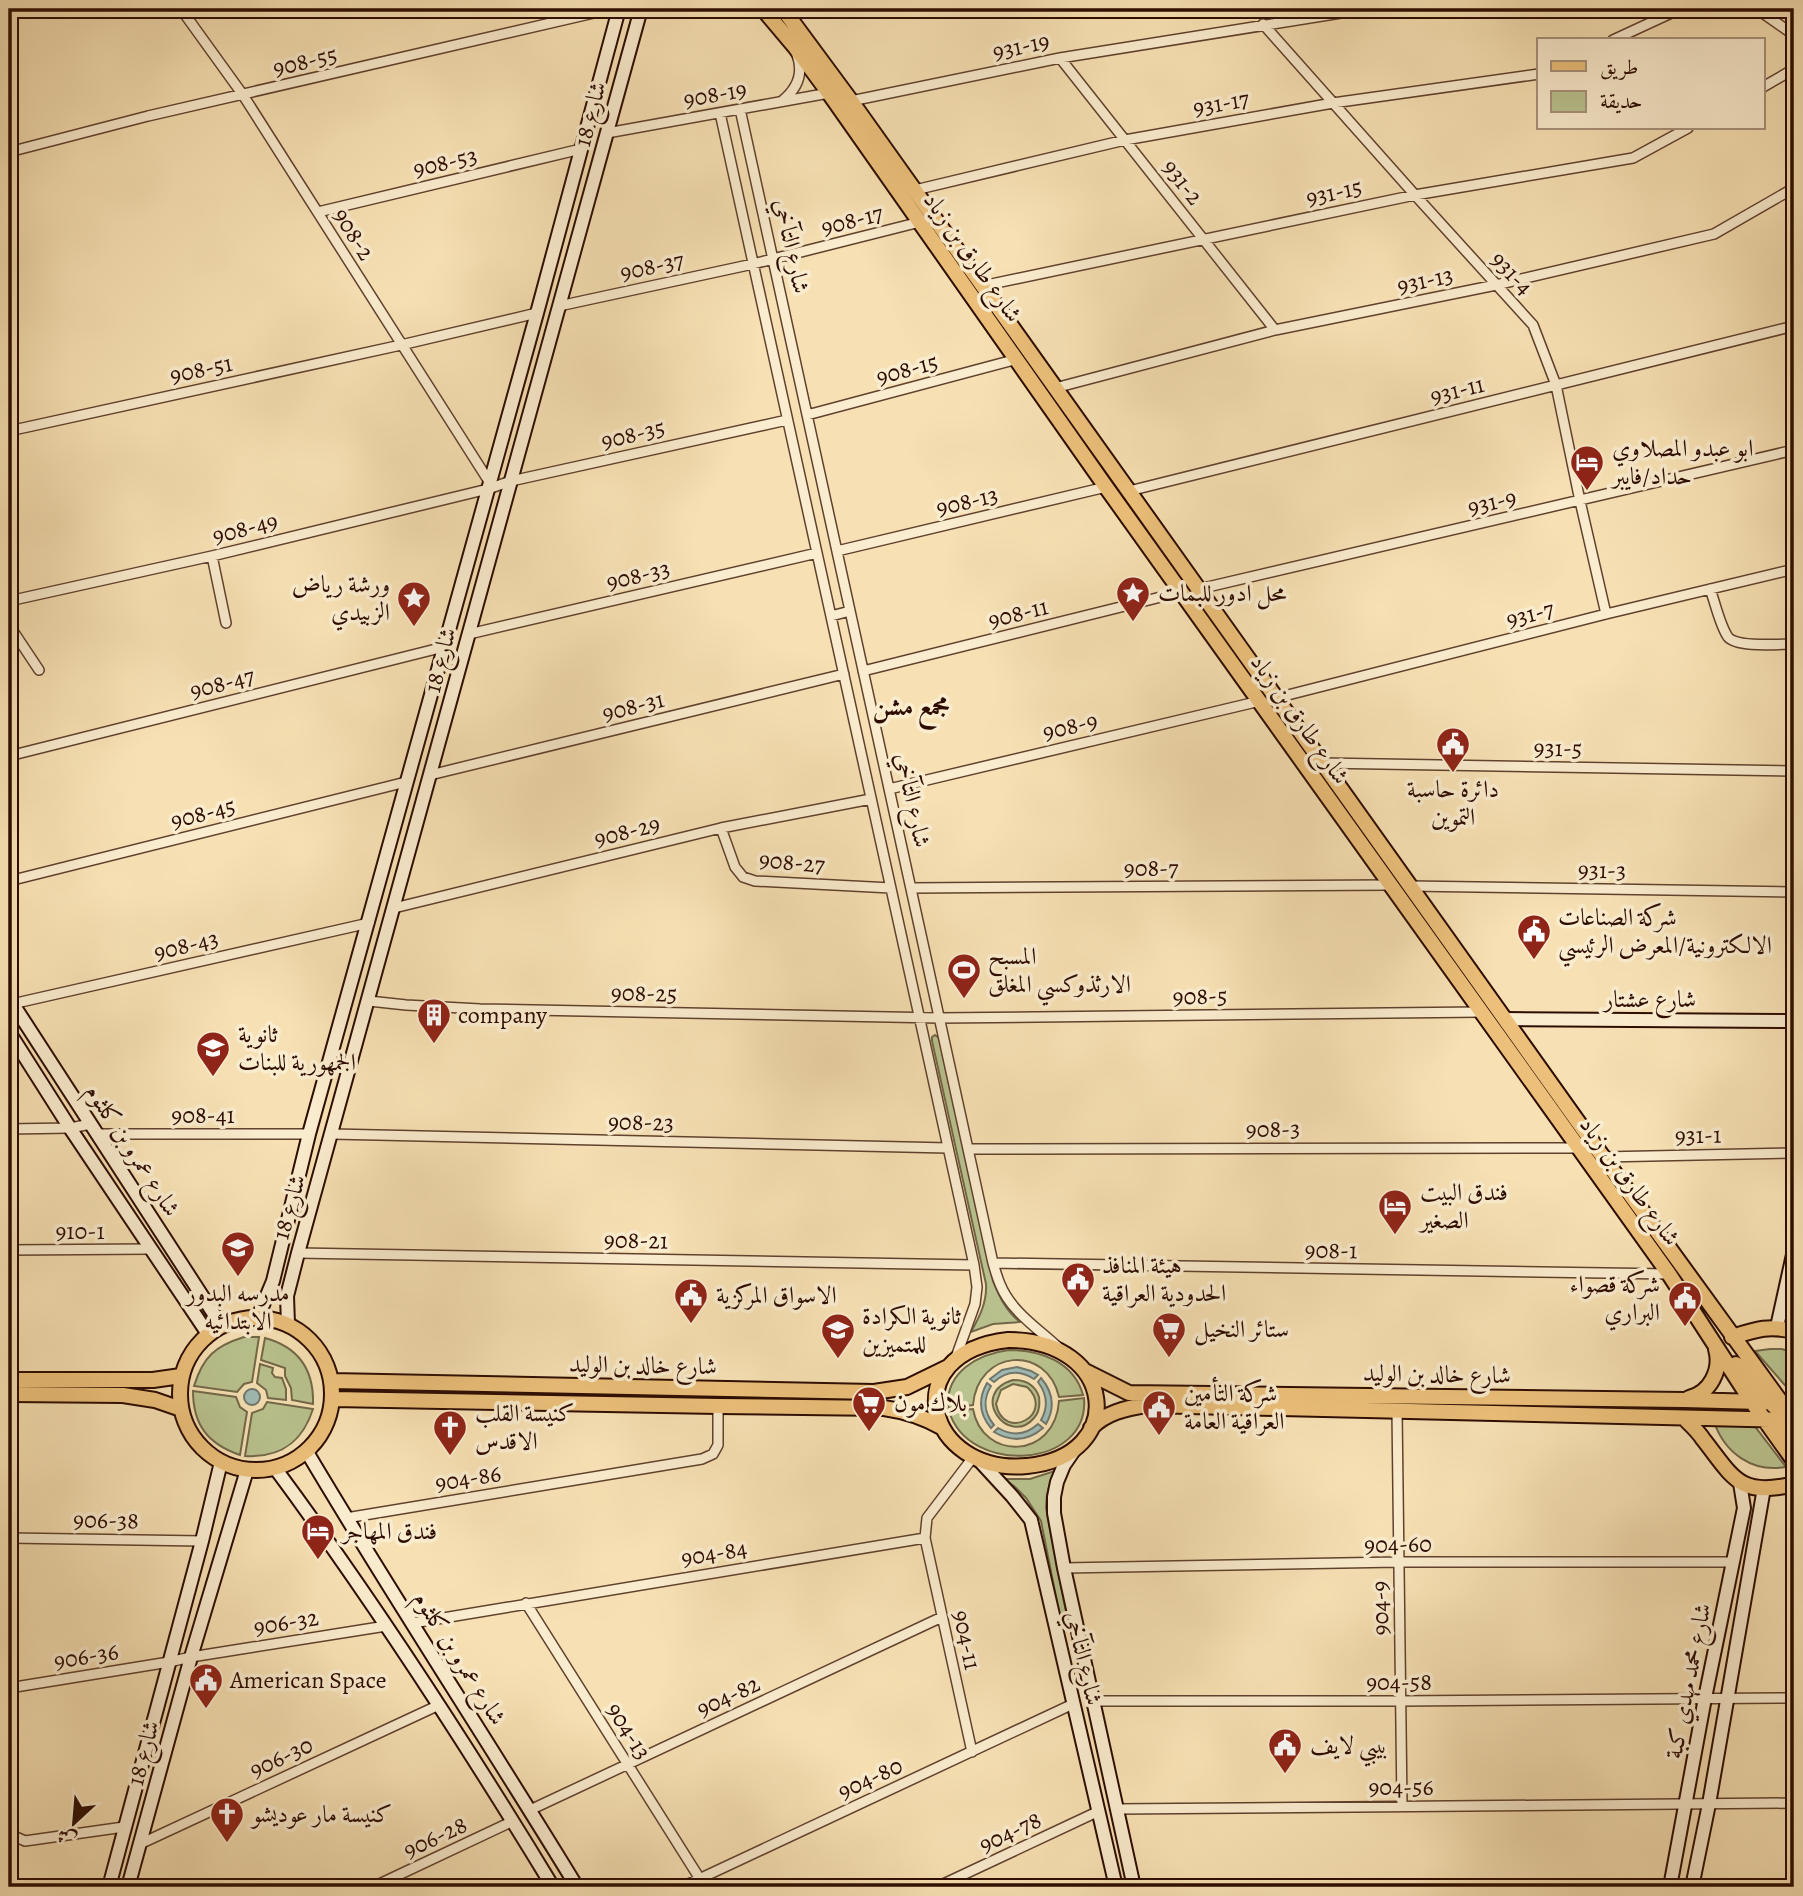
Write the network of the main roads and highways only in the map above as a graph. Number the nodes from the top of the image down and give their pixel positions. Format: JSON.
{"nodes":[{"id":1,"x":763,"y":9,"type":"edge"},
{"id":2,"x":783,"y":9,"type":"edge"},
{"id":3,"x":1794,"y":1331,"type":"edge"},
{"id":4,"x":1732,"y":1336,"type":"junction"},
{"id":5,"x":1716,"y":1348,"type":"junction"},
{"id":6,"x":952,"y":1363,"type":"junction"},
{"id":7,"x":1085,"y":1371,"type":"junction"},
{"id":8,"x":181,"y":1376,"type":"junction"},
{"id":9,"x":9,"y":1380,"type":"edge"},
{"id":10,"x":332,"y":1381,"type":"junction"},
{"id":11,"x":9,"y":1394,"type":"edge"},
{"id":12,"x":333,"y":1399,"type":"junction"},
{"id":13,"x":1684,"y":1399,"type":"junction"},
{"id":14,"x":1752,"y":1402,"type":"junction"},
{"id":15,"x":1782,"y":1403,"type":"edge"},
{"id":16,"x":181,"y":1409,"type":"junction"},
{"id":17,"x":1684,"y":1418,"type":"junction"},
{"id":18,"x":1771,"y":1420,"type":"junction"},
{"id":19,"x":1794,"y":1420,"type":"edge"},
{"id":20,"x":942,"y":1427,"type":"junction"},
{"id":21,"x":1091,"y":1428,"type":"junction"},
{"id":22,"x":1794,"y":1437,"type":"edge"},
{"id":23,"x":1794,"y":1461,"type":"edge"},
{"id":24,"x":1794,"y":1484,"type":"edge"}],
"edges":[{"from":1,"to":5,"type":"main road","name":"شارع طارق بن زياد"},
{"from":2,"to":4,"type":"main road","name":"شارع طارق بن زياد"},
{"from":3,"to":4,"type":"main road"},
{"from":4,"to":15,"type":"main road","name":"شارع طارق بن زياد"},
{"from":5,"to":13,"type":"main road"},
{"from":5,"to":14,"type":"main road","name":"شارع طارق بن زياد"},
{"from":5,"to":15,"type":"main road"},
{"from":6,"to":7,"type":"main road"},
{"from":6,"to":10,"type":"main road","name":"شارع خالد بن الوليد"},
{"from":6,"to":20,"type":"main road"},
{"from":7,"to":13,"type":"main road","name":"شارع خالد بن الوليد"},
{"from":7,"to":21,"type":"main road"},
{"from":8,"to":9,"type":"main road"},
{"from":8,"to":10,"type":"main road"},
{"from":8,"to":16,"type":"main road"},
{"from":10,"to":12,"type":"main road"},
{"from":11,"to":16,"type":"main road"},
{"from":12,"to":16,"type":"main road"},
{"from":12,"to":20,"type":"main road","name":"شارع خالد بن الوليد"},
{"from":13,"to":14,"type":"main road","name":"شارع خالد بن الوليد"},
{"from":14,"to":15,"type":"main road","name":"شارع خالد بن الوليد"},
{"from":14,"to":18,"type":"main road"},
{"from":15,"to":19,"type":"main road","name":"شارع طارق بن زياد"},
{"from":17,"to":18,"type":"main road","name":"شارع خالد بن الوليد"},
{"from":17,"to":21,"type":"main road","name":"شارع خالد بن الوليد"},
{"from":17,"to":24,"type":"main road"},
{"from":18,"to":19,"type":"main road","name":"شارع خالد بن الوليد"},
{"from":18,"to":22,"type":"main road"},
{"from":18,"to":23,"type":"main road"},
{"from":20,"to":21,"type":"main road"}]}
